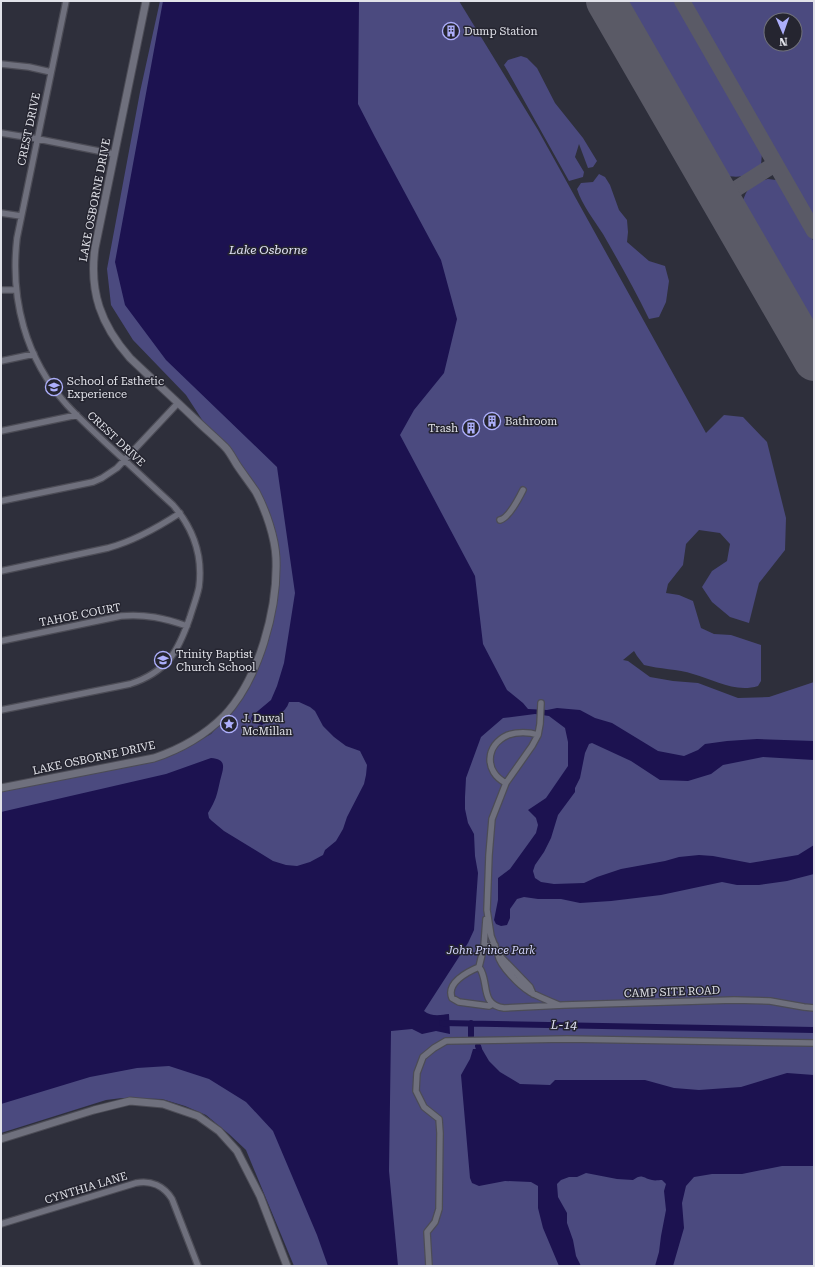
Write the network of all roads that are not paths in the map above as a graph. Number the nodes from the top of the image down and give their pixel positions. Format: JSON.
{"nodes":[{"id":1,"x":66,"y":1,"type":"edge"},
{"id":2,"x":146,"y":1,"type":"edge"},
{"id":3,"x":1,"y":64,"type":"edge"},
{"id":4,"x":52,"y":72,"type":"junction"},
{"id":5,"x":1,"y":133,"type":"edge"},
{"id":6,"x":38,"y":139,"type":"junction"},
{"id":7,"x":114,"y":154,"type":"junction"},
{"id":8,"x":1,"y":213,"type":"edge"},
{"id":9,"x":21,"y":216,"type":"junction"},
{"id":10,"x":1,"y":290,"type":"edge"},
{"id":11,"x":16,"y":290,"type":"junction"},
{"id":12,"x":34,"y":354,"type":"junction"},
{"id":13,"x":1,"y":361,"type":"edge"},
{"id":14,"x":178,"y":403,"type":"junction"},
{"id":15,"x":77,"y":415,"type":"junction"},
{"id":16,"x":1,"y":431,"type":"edge"},
{"id":17,"x":125,"y":460,"type":"junction"},
{"id":18,"x":523,"y":490,"type":"dead end"},
{"id":19,"x":1,"y":501,"type":"edge"},
{"id":20,"x":180,"y":513,"type":"junction"},
{"id":21,"x":500,"y":520,"type":"dead end"},
{"id":22,"x":1,"y":571,"type":"edge"},
{"id":23,"x":187,"y":626,"type":"junction"},
{"id":24,"x":1,"y":641,"type":"edge"},
{"id":25,"x":541,"y":703,"type":"dead end"},
{"id":26,"x":1,"y":710,"type":"edge"},
{"id":27,"x":538,"y":735,"type":"junction"},
{"id":28,"x":506,"y":783,"type":"junction"},
{"id":29,"x":1,"y":788,"type":"edge"},
{"id":30,"x":487,"y":910,"type":"junction"},
{"id":31,"x":495,"y":945,"type":"junction"},
{"id":32,"x":484,"y":946,"type":"junction"},
{"id":33,"x":479,"y":967,"type":"junction"},
{"id":34,"x":535,"y":995,"type":"junction"},
{"id":35,"x":493,"y":1004,"type":"junction"},
{"id":36,"x":559,"y":1005,"type":"junction"},
{"id":37,"x":524,"y":1006,"type":"junction"},
{"id":38,"x":814,"y":1008,"type":"edge"},
{"id":39,"x":814,"y":1043,"type":"edge"},
{"id":40,"x":1,"y":1139,"type":"edge"},
{"id":41,"x":1,"y":1224,"type":"edge"},
{"id":42,"x":198,"y":1266,"type":"edge"},
{"id":43,"x":288,"y":1266,"type":"edge"},
{"id":44,"x":429,"y":1266,"type":"edge"}],
"edges":[{"from":1,"to":4,"type":"street","name":"CREST DRIVE"},
{"from":2,"to":7,"type":"street","name":"LAKE OSBORNE DRIVE"},
{"from":3,"to":4,"type":"street"},
{"from":4,"to":6,"type":"street","name":"CREST DRIVE"},
{"from":5,"to":6,"type":"street"},
{"from":6,"to":7,"type":"street"},
{"from":6,"to":9,"type":"street","name":"CREST DRIVE"},
{"from":7,"to":14,"type":"street","name":"LAKE OSBORNE DRIVE"},
{"from":8,"to":9,"type":"street"},
{"from":9,"to":11,"type":"street","name":"CREST DRIVE"},
{"from":10,"to":11,"type":"street"},
{"from":11,"to":12,"type":"street","name":"CREST DRIVE"},
{"from":12,"to":13,"type":"street"},
{"from":12,"to":15,"type":"street","name":"CREST DRIVE"},
{"from":14,"to":17,"type":"street"},
{"from":14,"to":29,"type":"street","name":"LAKE OSBORNE DRIVE"},
{"from":15,"to":16,"type":"street"},
{"from":15,"to":17,"type":"street","name":"CREST DRIVE"},
{"from":17,"to":19,"type":"street"},
{"from":17,"to":20,"type":"street","name":"CREST DRIVE"},
{"from":18,"to":21,"type":"street"},
{"from":20,"to":22,"type":"street"},
{"from":20,"to":23,"type":"street","name":"CREST DRIVE"},
{"from":23,"to":24,"type":"street","name":"TAHOE COURT"},
{"from":23,"to":26,"type":"street","name":"CREST DRIVE"},
{"from":25,"to":27,"type":"street","name":"CAMP SITE ROAD"},
{"from":27,"to":28,"type":"street","name":"CAMP SITE ROAD"},
{"from":27,"to":28,"type":"street"},
{"from":28,"to":30,"type":"street","name":"CAMP SITE ROAD"},
{"from":30,"to":31,"type":"street","name":"CAMP SITE ROAD"},
{"from":30,"to":32,"type":"street"},
{"from":31,"to":32,"type":"street"},
{"from":31,"to":34,"type":"street","name":"CAMP SITE ROAD"},
{"from":32,"to":33,"type":"street"},
{"from":33,"to":35,"type":"street"},
{"from":33,"to":35,"type":"street"},
{"from":34,"to":36,"type":"street","name":"CAMP SITE ROAD"},
{"from":34,"to":37,"type":"street"},
{"from":35,"to":37,"type":"street"},
{"from":36,"to":37,"type":"street"},
{"from":36,"to":38,"type":"street","name":"CAMP SITE ROAD"},
{"from":39,"to":44,"type":"street"},
{"from":40,"to":43,"type":"street"},
{"from":41,"to":42,"type":"street","name":"CYNTHIA LANE"}]}
